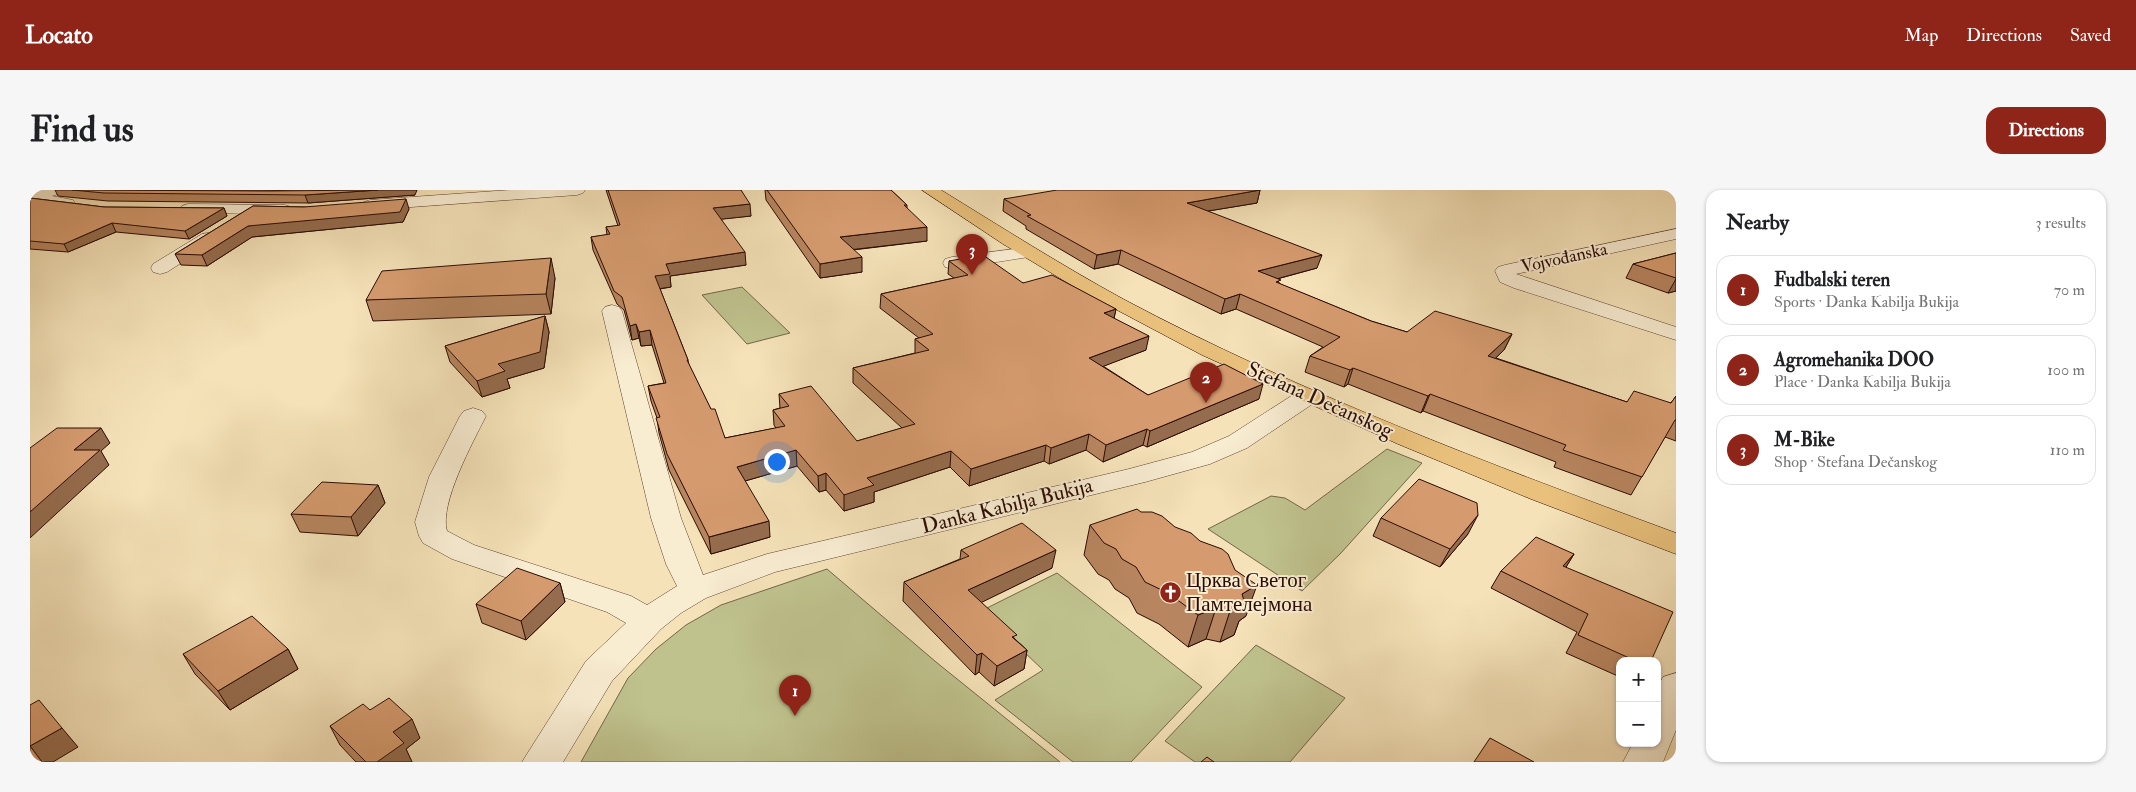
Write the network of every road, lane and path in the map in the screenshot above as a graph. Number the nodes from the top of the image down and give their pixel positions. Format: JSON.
{"nodes":[{"id":1,"x":55,"y":190,"type":"edge"},
{"id":2,"x":577,"y":190,"type":"edge"},
{"id":3,"x":930,"y":190,"type":"edge"},
{"id":4,"x":80,"y":205,"type":"edge"},
{"id":5,"x":358,"y":206,"type":"edge"},
{"id":6,"x":175,"y":208,"type":"edge"},
{"id":7,"x":252,"y":210,"type":"junction"},
{"id":8,"x":298,"y":210,"type":"edge"},
{"id":9,"x":1676,"y":234,"type":"edge"},
{"id":10,"x":1029,"y":252,"type":"junction"},
{"id":11,"x":952,"y":263,"type":"edge"},
{"id":12,"x":160,"y":268,"type":"dead end"},
{"id":13,"x":612,"y":311,"type":"dead end"},
{"id":14,"x":1676,"y":334,"type":"edge"},
{"id":15,"x":1308,"y":396,"type":"junction"},
{"id":16,"x":473,"y":416,"type":"dead end"},
{"id":17,"x":1676,"y":544,"type":"edge"},
{"id":18,"x":695,"y":590,"type":"junction"},
{"id":19,"x":649,"y":621,"type":"junction"},
{"id":20,"x":1676,"y":687,"type":"edge"},
{"id":21,"x":1661,"y":721,"type":"edge"},
{"id":22,"x":1650,"y":747,"type":"edge"},
{"id":23,"x":542,"y":762,"type":"edge"},
{"id":24,"x":1643,"y":762,"type":"edge"}],
"edges":[{"from":1,"to":4,"type":"street"},
{"from":2,"to":5,"type":"street"},
{"from":3,"to":10,"type":"main road","name":"Stefana Dečanskog"},
{"from":6,"to":7,"type":"street"},
{"from":7,"to":8,"type":"street"},
{"from":7,"to":12,"type":"street"},
{"from":9,"to":14,"type":"street","name":"Vojvođanska"},
{"from":10,"to":11,"type":"street"},
{"from":10,"to":15,"type":"main road","name":"Stefana Dečanskog"},
{"from":13,"to":18,"type":"street"},
{"from":15,"to":17,"type":"main road","name":"Stefana Dečanskog"},
{"from":15,"to":18,"type":"street","name":"Danka Kabilja Bukija"},
{"from":16,"to":19,"type":"street"},
{"from":18,"to":19,"type":"street","name":"Danka Kabilja Bukija"},
{"from":19,"to":23,"type":"street","name":"Danka Kabilja Bukija"},
{"from":20,"to":21,"type":"street"},
{"from":22,"to":24,"type":"street"}]}
